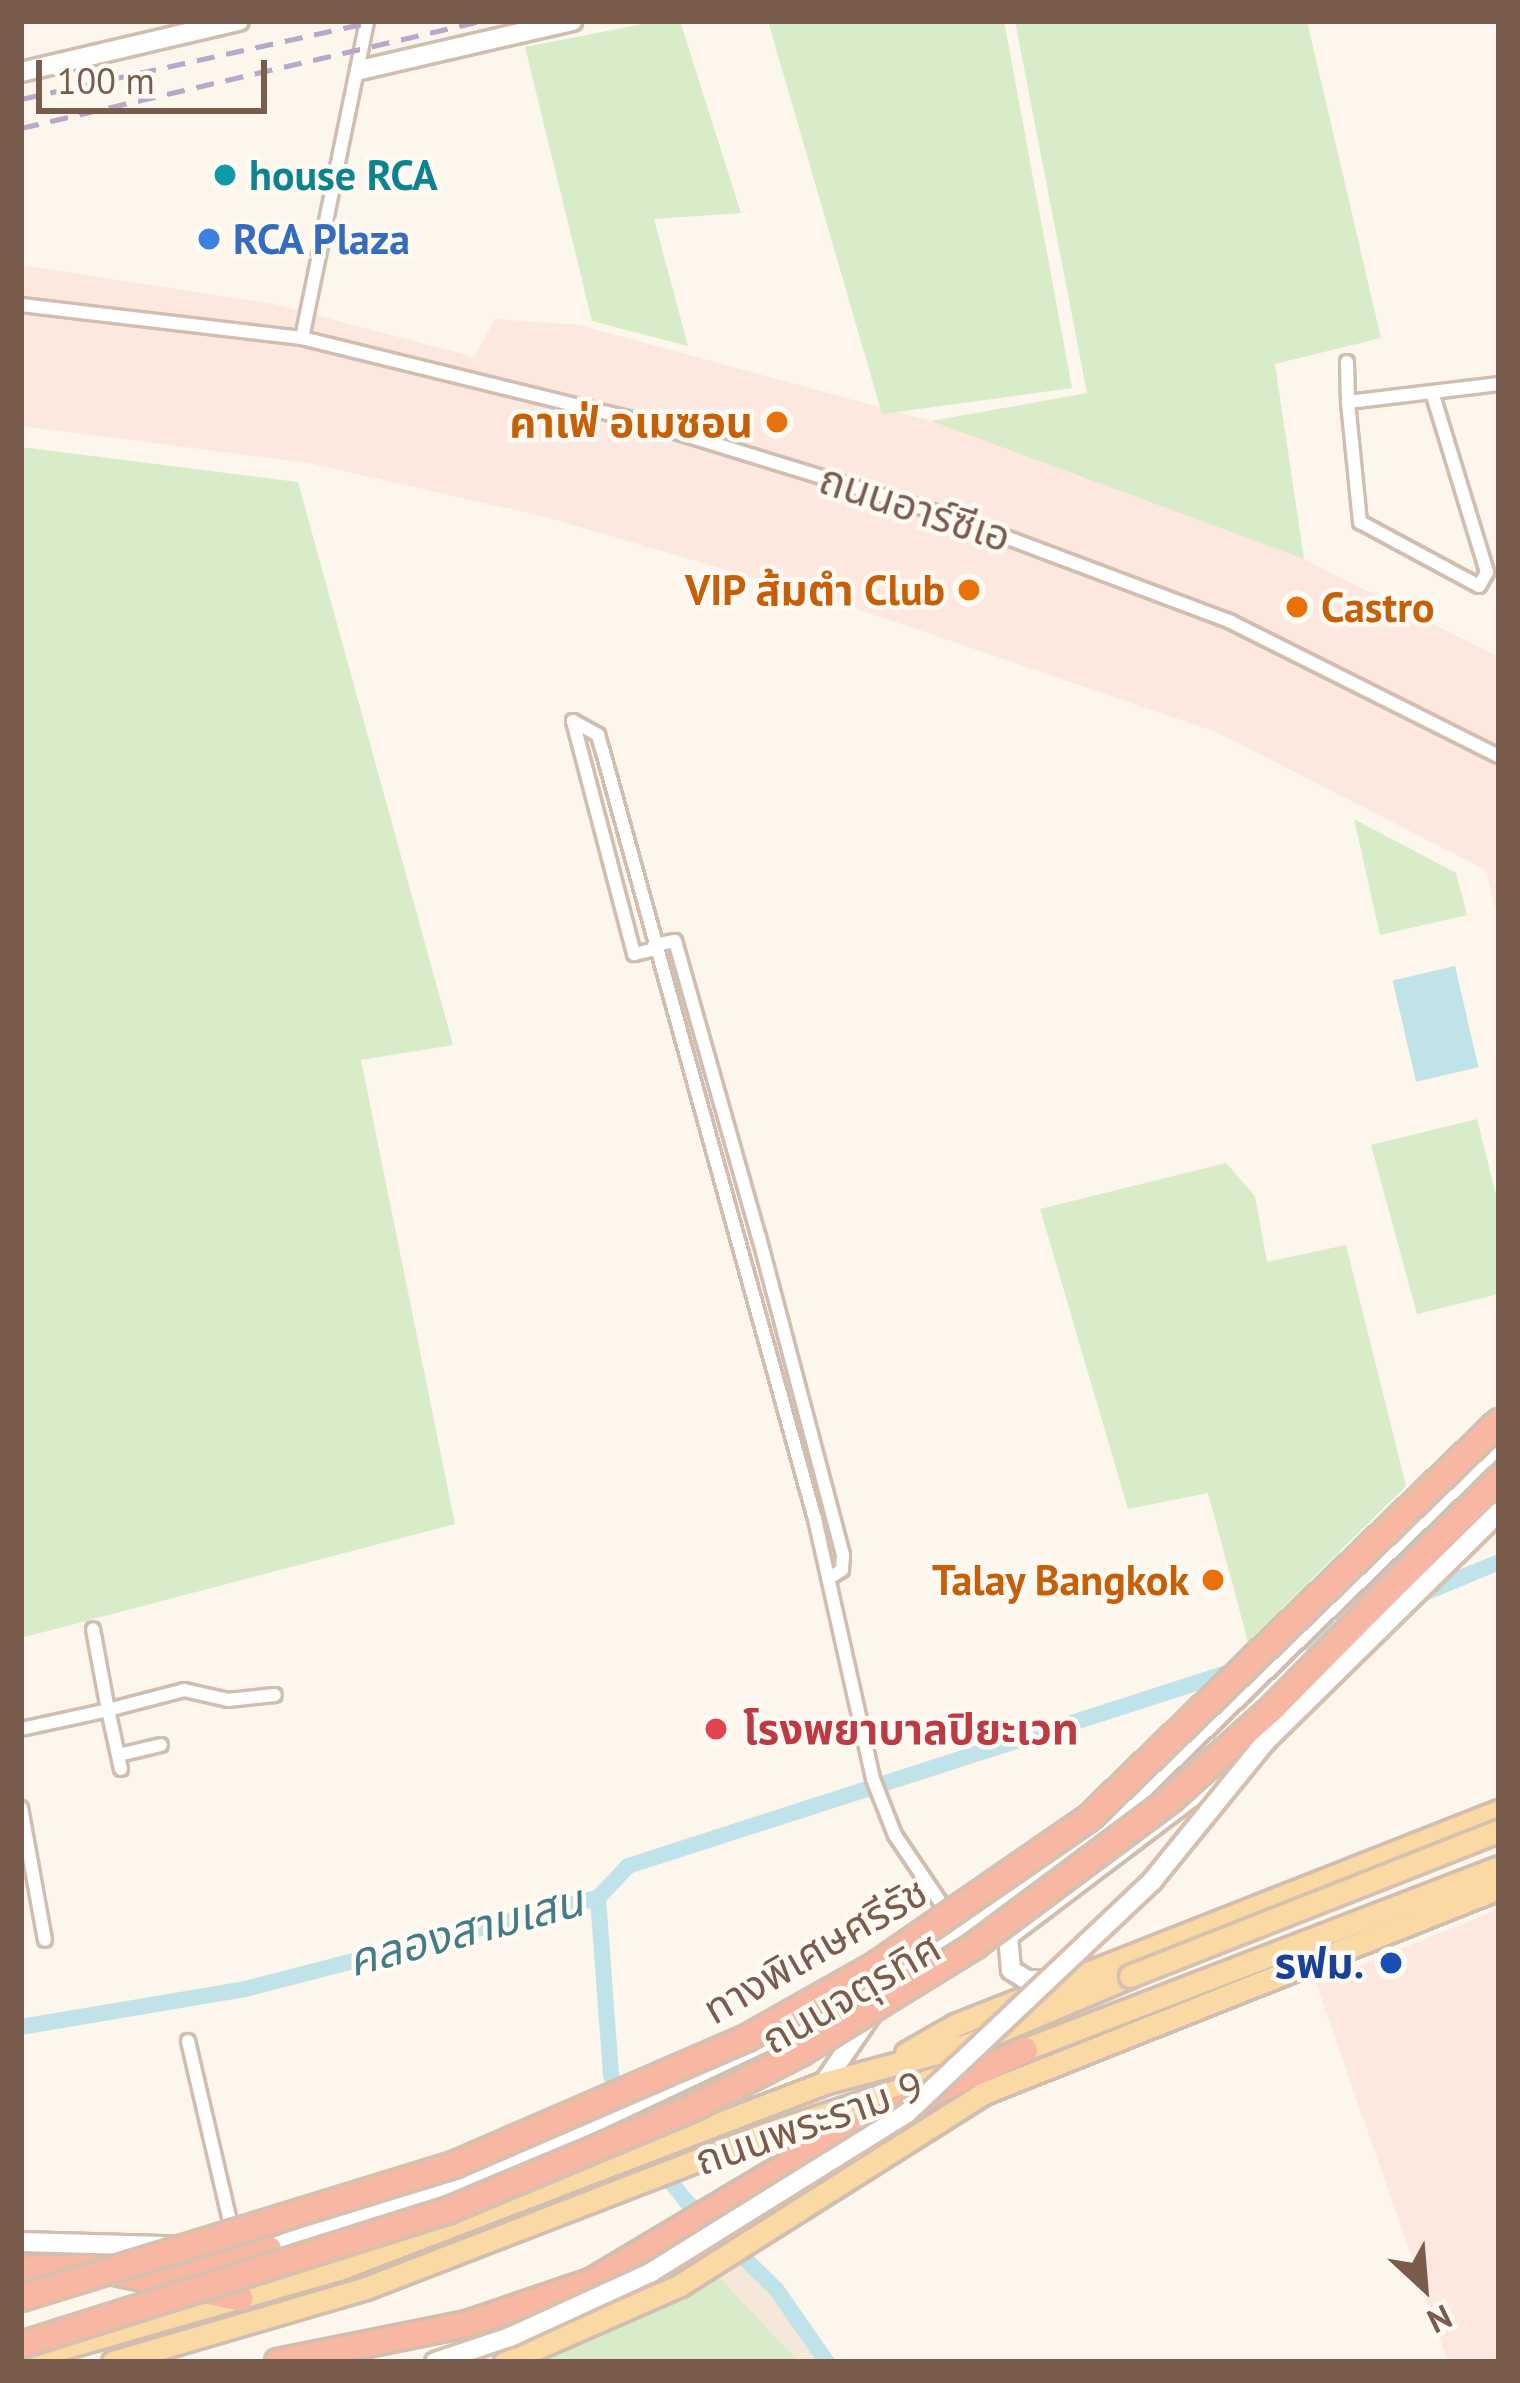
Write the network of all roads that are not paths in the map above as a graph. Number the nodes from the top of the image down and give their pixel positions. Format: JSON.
{"nodes":[{"id":1,"x":239,"y":21,"type":"edge"},
{"id":2,"x":367,"y":21,"type":"edge"},
{"id":3,"x":572,"y":21,"type":"edge"},
{"id":4,"x":360,"y":70,"type":"junction"},
{"id":5,"x":21,"y":72,"type":"edge"},
{"id":6,"x":21,"y":305,"type":"edge"},
{"id":7,"x":302,"y":338,"type":"junction"},
{"id":8,"x":1347,"y":362,"type":"dead end"},
{"id":9,"x":1499,"y":384,"type":"edge"},
{"id":10,"x":1433,"y":395,"type":"junction"},
{"id":11,"x":1348,"y":402,"type":"junction"},
{"id":12,"x":1499,"y":757,"type":"edge"},
{"id":13,"x":655,"y":947,"type":"junction"},
{"id":14,"x":689,"y":994,"type":"junction"},
{"id":15,"x":668,"y":999,"type":"junction"},
{"id":16,"x":724,"y":1117,"type":"junction"},
{"id":17,"x":705,"y":1123,"type":"junction"},
{"id":18,"x":759,"y":1237,"type":"junction"},
{"id":19,"x":741,"y":1241,"type":"junction"},
{"id":20,"x":1499,"y":1422,"type":"edge"},
{"id":21,"x":1499,"y":1444,"type":"edge"},
{"id":22,"x":818,"y":1454,"type":"junction"},
{"id":23,"x":799,"y":1459,"type":"junction"},
{"id":24,"x":1490,"y":1471,"type":"edge"},
{"id":25,"x":1499,"y":1512,"type":"edge"},
{"id":26,"x":829,"y":1578,"type":"junction"},
{"id":27,"x":94,"y":1629,"type":"dead end"},
{"id":28,"x":275,"y":1695,"type":"dead end"},
{"id":29,"x":108,"y":1711,"type":"junction"},
{"id":30,"x":21,"y":1729,"type":"edge"},
{"id":31,"x":1266,"y":1741,"type":"junction"},
{"id":32,"x":160,"y":1745,"type":"dead end"},
{"id":33,"x":21,"y":1808,"type":"edge"},
{"id":34,"x":1499,"y":1811,"type":"edge"},
{"id":35,"x":1499,"y":1832,"type":"edge"},
{"id":36,"x":1425,"y":1841,"type":"junction"},
{"id":37,"x":1391,"y":1854,"type":"junction"},
{"id":38,"x":1499,"y":1868,"type":"edge"},
{"id":39,"x":1499,"y":1888,"type":"edge"},
{"id":40,"x":1444,"y":1890,"type":"junction"},
{"id":41,"x":1407,"y":1905,"type":"junction"},
{"id":42,"x":960,"y":1930,"type":"junction"},
{"id":43,"x":1342,"y":1932,"type":"junction"},
{"id":44,"x":1008,"y":1936,"type":"junction"},
{"id":45,"x":45,"y":1940,"type":"dead end"},
{"id":46,"x":902,"y":1968,"type":"junction"},
{"id":47,"x":1069,"y":1979,"type":"junction"},
{"id":48,"x":1254,"y":1988,"type":"junction"},
{"id":49,"x":188,"y":2041,"type":"dead end"},
{"id":50,"x":1025,"y":2050,"type":"junction"},
{"id":51,"x":882,"y":2067,"type":"junction"},
{"id":52,"x":824,"y":2083,"type":"junction"},
{"id":53,"x":984,"y":2093,"type":"junction"},
{"id":54,"x":828,"y":2141,"type":"junction"},
{"id":55,"x":22,"y":2238,"type":"edge"},
{"id":56,"x":236,"y":2247,"type":"junction"},
{"id":57,"x":269,"y":2248,"type":"junction"},
{"id":58,"x":23,"y":2269,"type":"edge"},
{"id":59,"x":156,"y":2281,"type":"junction"},
{"id":60,"x":21,"y":2298,"type":"edge"},
{"id":61,"x":242,"y":2299,"type":"junction"},
{"id":62,"x":21,"y":2345,"type":"edge"},
{"id":63,"x":21,"y":2360,"type":"edge"},
{"id":64,"x":113,"y":2362,"type":"edge"},
{"id":65,"x":278,"y":2362,"type":"edge"},
{"id":66,"x":435,"y":2362,"type":"edge"},
{"id":67,"x":505,"y":2362,"type":"edge"}],
"edges":[{"from":1,"to":5,"type":"main road"},
{"from":2,"to":4,"type":"street"},
{"from":3,"to":4,"type":"main road"},
{"from":4,"to":7,"type":"street"},
{"from":6,"to":7,"type":"street","name":"ถนนอาร์ซีเอ"},
{"from":7,"to":12,"type":"street","name":"ถนนอาร์ซีเอ"},
{"from":8,"to":11,"type":"street"},
{"from":9,"to":10,"type":"street"},
{"from":10,"to":11,"type":"street"},
{"from":10,"to":11,"type":"street"},
{"from":13,"to":13,"type":"street"},
{"from":13,"to":14,"type":"street"},
{"from":13,"to":15,"type":"street"},
{"from":14,"to":15,"type":"street"},
{"from":14,"to":16,"type":"street"},
{"from":15,"to":17,"type":"street"},
{"from":16,"to":17,"type":"street"},
{"from":16,"to":18,"type":"street"},
{"from":17,"to":19,"type":"street"},
{"from":18,"to":19,"type":"street"},
{"from":18,"to":22,"type":"street"},
{"from":19,"to":23,"type":"street"},
{"from":20,"to":60,"type":"highway","name":"ทางพิเศษศรีรัช","bridge":true},
{"from":21,"to":24,"type":"main road","name":"ถนนจตุรทิศ"},
{"from":22,"to":23,"type":"street"},
{"from":22,"to":26,"type":"street"},
{"from":23,"to":26,"type":"street"},
{"from":24,"to":42,"type":"main road","name":"ถนนจตุรทิศ"},
{"from":24,"to":62,"type":"highway","name":"ทางพิเศษศรีรัช","bridge":true},
{"from":25,"to":31,"type":"main road","bridge":true},
{"from":26,"to":42,"type":"street"},
{"from":27,"to":29,"type":"street"},
{"from":28,"to":29,"type":"street"},
{"from":29,"to":30,"type":"street"},
{"from":29,"to":32,"type":"street"},
{"from":31,"to":44,"type":"main road","bridge":true},
{"from":31,"to":66,"type":"main road","bridge":true},
{"from":33,"to":45,"type":"street"},
{"from":34,"to":36,"type":"main road","name":"ถนนพระราม 9"},
{"from":35,"to":51,"type":"main road","name":"ถนนพระราม 9","bridge":true},
{"from":36,"to":37,"type":"main road","name":"ถนนพระราม 9"},
{"from":36,"to":40,"type":"main road"},
{"from":37,"to":41,"type":"main road"},
{"from":37,"to":47,"type":"main road","name":"ถนนพระราม 9"},
{"from":38,"to":40,"type":"main road","name":"ถนนพระราม 9"},
{"from":39,"to":48,"type":"main road","name":"ถนนพระราม 9"},
{"from":40,"to":41,"type":"main road","name":"ถนนพระราม 9"},
{"from":41,"to":43,"type":"main road","name":"ถนนพระราม 9"},
{"from":42,"to":44,"type":"main road"},
{"from":42,"to":46,"type":"main road","name":"ถนนจตุรทิศ"},
{"from":43,"to":48,"type":"main road"},
{"from":43,"to":50,"type":"main road","name":"ถนนพระราม 9"},
{"from":44,"to":47,"type":"main road"},
{"from":46,"to":52,"type":"main road"},
{"from":46,"to":57,"type":"main road","name":"ถนนจตุรทิศ"},
{"from":47,"to":51,"type":"main road","name":"ถนนพระราม 9"},
{"from":48,"to":53,"type":"main road","name":"ถนนพระราม 9"},
{"from":49,"to":56,"type":"street"},
{"from":50,"to":54,"type":"highway"},
{"from":50,"to":64,"type":"main road","name":"ถนนพระราม 9"},
{"from":51,"to":52,"type":"main road","name":"ถนนพระราม 9"},
{"from":52,"to":61,"type":"main road","name":"ถนนพระราม 9"},
{"from":53,"to":54,"type":"main road"},
{"from":53,"to":67,"type":"main road","name":"ถนนพระราม 9"},
{"from":54,"to":65,"type":"highway"},
{"from":55,"to":56,"type":"main road"},
{"from":56,"to":57,"type":"main road"},
{"from":57,"to":59,"type":"highway"},
{"from":58,"to":59,"type":"highway"},
{"from":59,"to":61,"type":"highway"},
{"from":61,"to":63,"type":"main road","name":"ถนนพระราม 9"}]}
